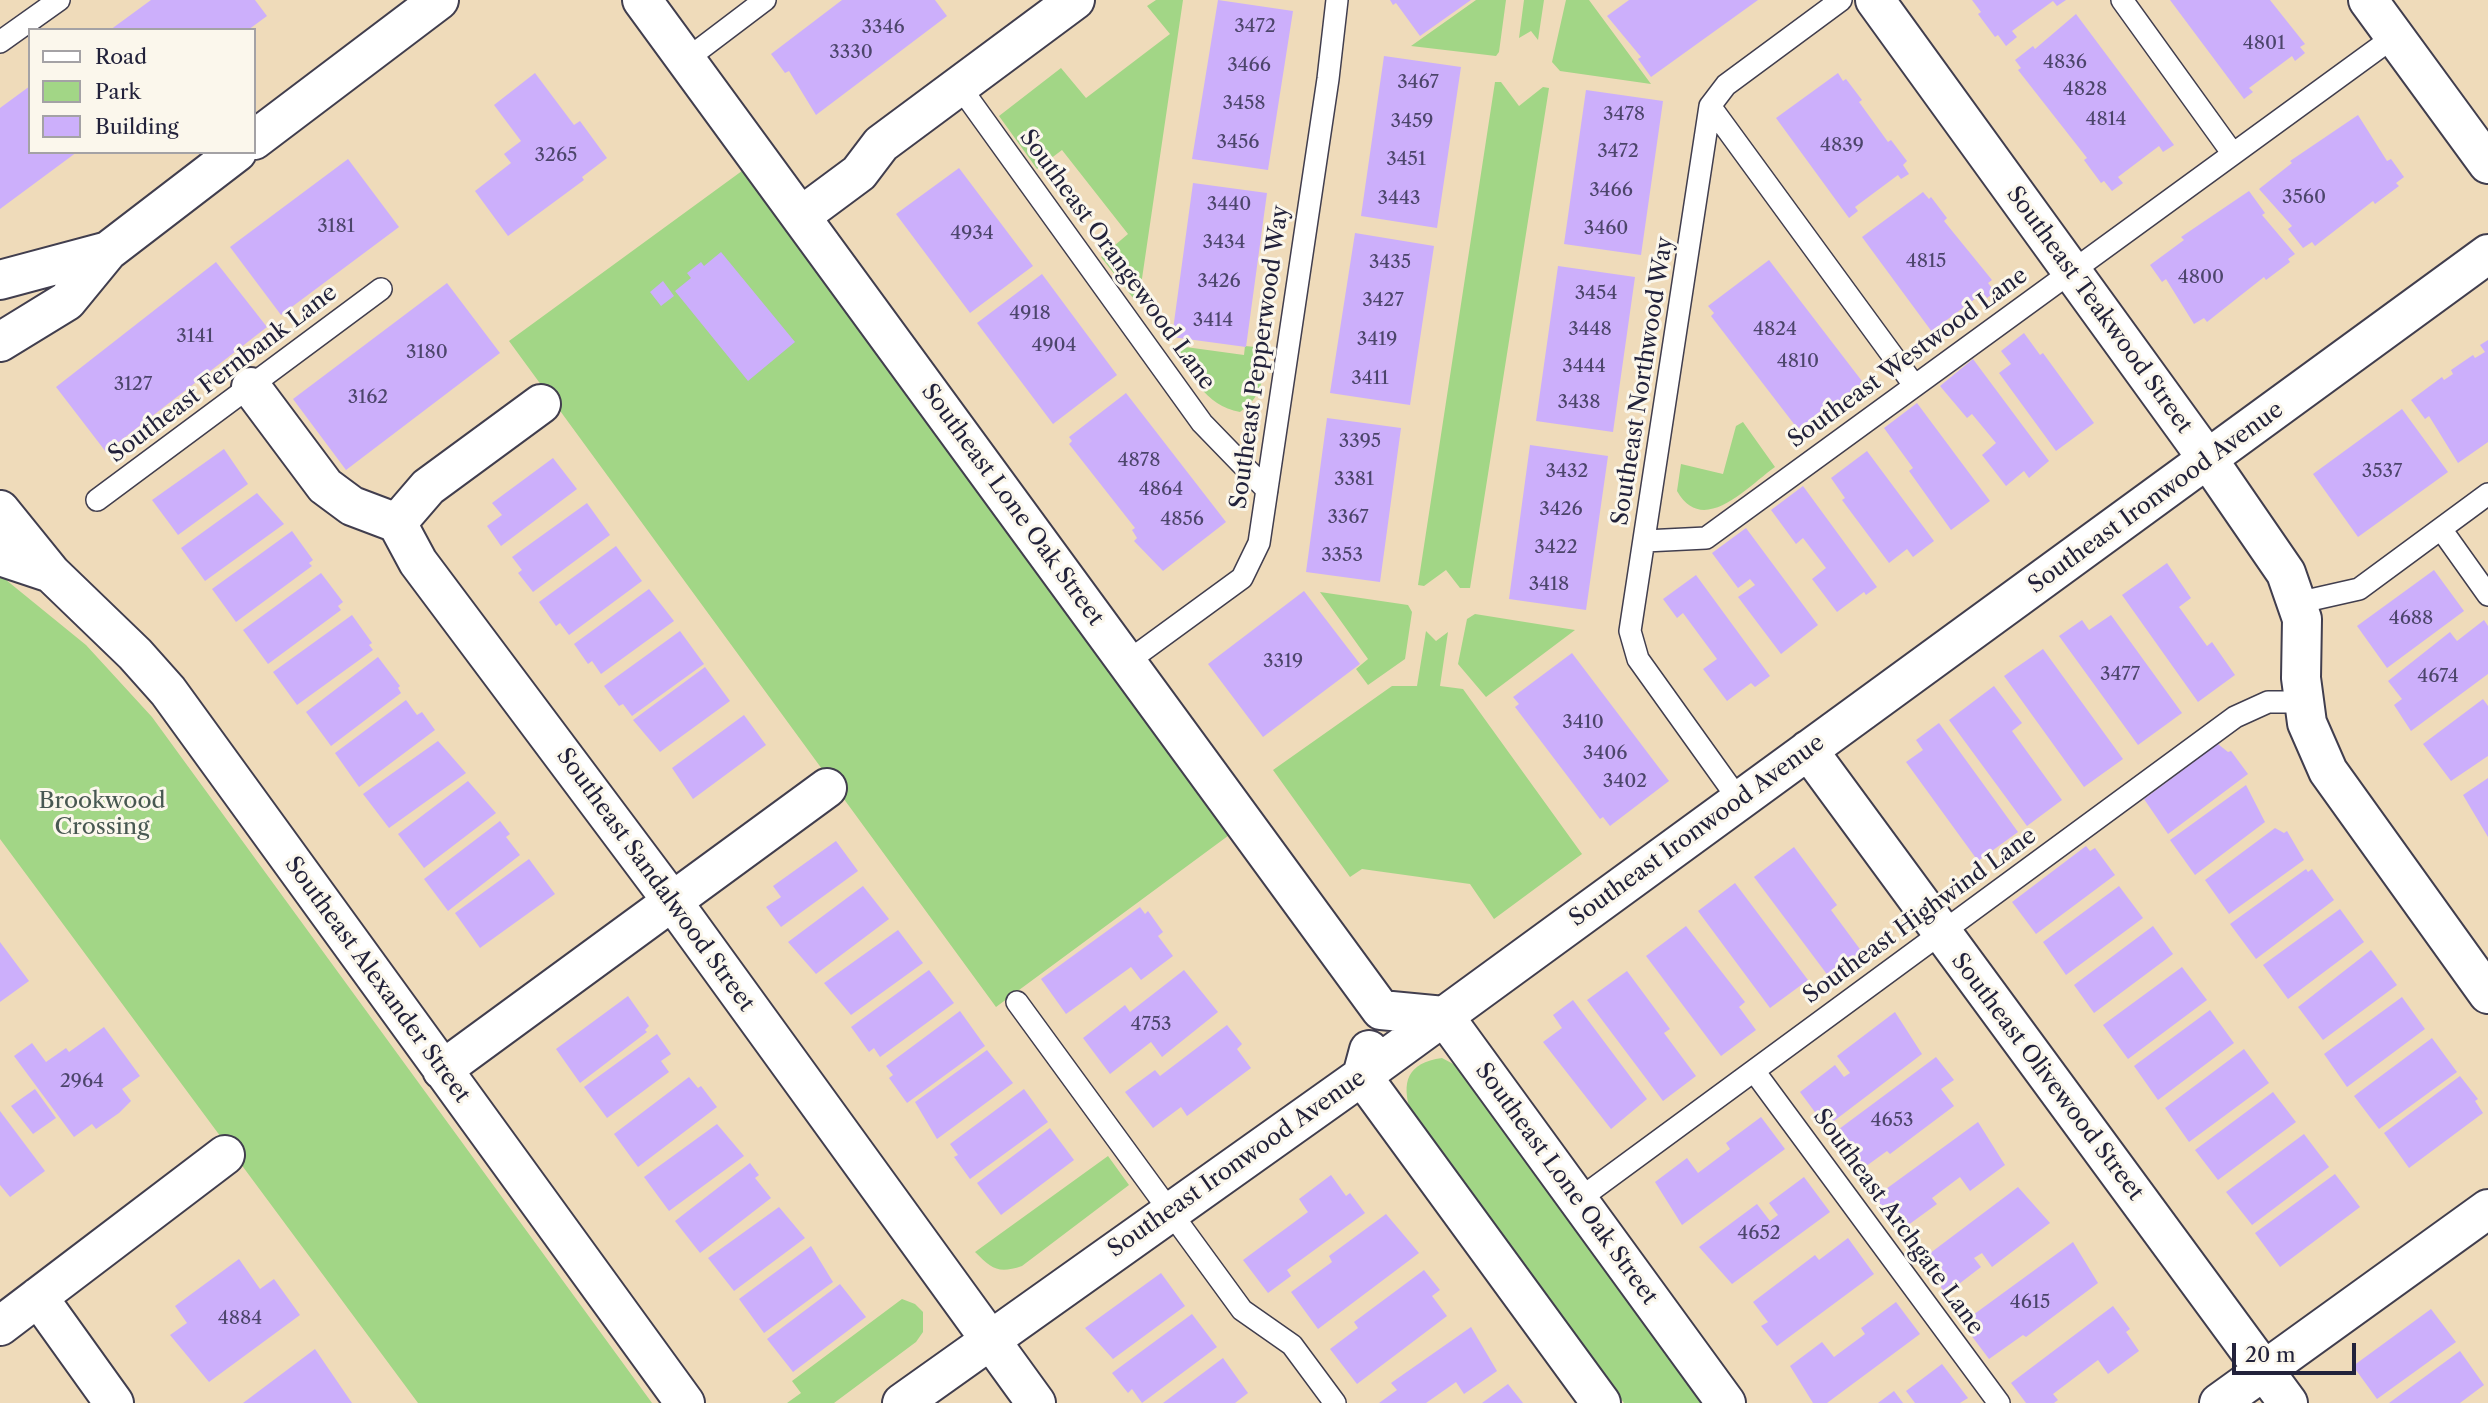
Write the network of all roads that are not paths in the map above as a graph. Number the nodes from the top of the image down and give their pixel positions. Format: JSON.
{"nodes":[{"id":1,"x":59,"y":0,"type":"edge"},
{"id":2,"x":439,"y":0,"type":"edge"},
{"id":3,"x":642,"y":0,"type":"edge"},
{"id":4,"x":765,"y":0,"type":"edge"},
{"id":5,"x":1075,"y":0,"type":"edge"},
{"id":6,"x":1337,"y":0,"type":"edge"},
{"id":7,"x":1841,"y":0,"type":"edge"},
{"id":8,"x":1875,"y":0,"type":"edge"},
{"id":9,"x":2122,"y":0,"type":"edge"},
{"id":10,"x":2368,"y":0,"type":"edge"},
{"id":11,"x":2395,"y":36,"type":"junction"},
{"id":12,"x":0,"y":42,"type":"edge"},
{"id":13,"x":687,"y":59,"type":"junction"},
{"id":14,"x":960,"y":87,"type":"junction"},
{"id":15,"x":1710,"y":106,"type":"junction"},
{"id":16,"x":256,"y":138,"type":"edge"},
{"id":17,"x":234,"y":154,"type":"edge"},
{"id":18,"x":2233,"y":154,"type":"junction"},
{"id":19,"x":2488,"y":164,"type":"edge"},
{"id":20,"x":802,"y":216,"type":"junction"},
{"id":21,"x":108,"y":251,"type":"junction"},
{"id":22,"x":2488,"y":254,"type":"edge"},
{"id":23,"x":2073,"y":271,"type":"junction"},
{"id":24,"x":0,"y":280,"type":"edge"},
{"id":25,"x":381,"y":289,"type":"dead end"},
{"id":26,"x":0,"y":342,"type":"edge"},
{"id":27,"x":1914,"y":385,"type":"junction"},
{"id":28,"x":251,"y":387,"type":"junction"},
{"id":29,"x":541,"y":404,"type":"dead end"},
{"id":30,"x":2209,"y":461,"type":"junction"},
{"id":31,"x":1267,"y":490,"type":"junction"},
{"id":32,"x":2488,"y":494,"type":"edge"},
{"id":33,"x":97,"y":500,"type":"dead end"},
{"id":34,"x":0,"y":510,"type":"edge"},
{"id":35,"x":397,"y":523,"type":"junction"},
{"id":36,"x":2441,"y":529,"type":"junction"},
{"id":37,"x":1645,"y":541,"type":"junction"},
{"id":38,"x":0,"y":556,"type":"edge"},
{"id":39,"x":51,"y":573,"type":"junction"},
{"id":40,"x":2488,"y":594,"type":"edge"},
{"id":41,"x":2297,"y":603,"type":"junction"},
{"id":42,"x":1127,"y":662,"type":"junction"},
{"id":43,"x":2303,"y":702,"type":"junction"},
{"id":44,"x":1808,"y":750,"type":"junction"},
{"id":45,"x":827,"y":788,"type":"dead end"},
{"id":46,"x":1739,"y":800,"type":"junction"},
{"id":47,"x":671,"y":901,"type":"junction"},
{"id":48,"x":1940,"y":934,"type":"junction"},
{"id":49,"x":2488,"y":994,"type":"edge"},
{"id":50,"x":1017,"y":1002,"type":"dead end"},
{"id":51,"x":1381,"y":1010,"type":"junction"},
{"id":52,"x":1444,"y":1016,"type":"junction"},
{"id":53,"x":442,"y":1070,"type":"junction"},
{"id":54,"x":1754,"y":1071,"type":"junction"},
{"id":55,"x":1362,"y":1076,"type":"junction"},
{"id":56,"x":225,"y":1155,"type":"dead end"},
{"id":57,"x":1578,"y":1200,"type":"junction"},
{"id":58,"x":2488,"y":1209,"type":"edge"},
{"id":59,"x":1171,"y":1211,"type":"junction"},
{"id":60,"x":38,"y":1297,"type":"junction"},
{"id":61,"x":0,"y":1326,"type":"edge"},
{"id":62,"x":991,"y":1339,"type":"junction"},
{"id":63,"x":2263,"y":1370,"type":"junction"},
{"id":64,"x":114,"y":1403,"type":"edge"},
{"id":65,"x":685,"y":1403,"type":"edge"},
{"id":66,"x":902,"y":1403,"type":"edge"},
{"id":67,"x":1036,"y":1403,"type":"edge"},
{"id":68,"x":1335,"y":1403,"type":"edge"},
{"id":69,"x":1601,"y":1403,"type":"edge"},
{"id":70,"x":1726,"y":1403,"type":"edge"},
{"id":71,"x":1999,"y":1403,"type":"edge"},
{"id":72,"x":2219,"y":1403,"type":"edge"},
{"id":73,"x":2288,"y":1403,"type":"edge"}],
"edges":[{"from":1,"to":12,"type":"lane"},
{"from":2,"to":16,"type":"street"},
{"from":3,"to":13,"type":"street","name":"Southeast Lone Oak Street"},
{"from":4,"to":13,"type":"lane"},
{"from":5,"to":14,"type":"street"},
{"from":6,"to":31,"type":"lane","name":"Southeast Pepperwood Way"},
{"from":7,"to":15,"type":"lane"},
{"from":8,"to":23,"type":"street","name":"Southeast Teakwood Street"},
{"from":9,"to":18,"type":"lane"},
{"from":10,"to":11,"type":"street"},
{"from":11,"to":18,"type":"lane","name":"Southeast Westwood Lane"},
{"from":11,"to":19,"type":"street"},
{"from":13,"to":20,"type":"street","name":"Southeast Lone Oak Street"},
{"from":14,"to":20,"type":"street"},
{"from":14,"to":31,"type":"lane","name":"Southeast Orangewood Lane"},
{"from":15,"to":27,"type":"lane"},
{"from":15,"to":37,"type":"lane","name":"Southeast Northwood Way"},
{"from":17,"to":21,"type":"street"},
{"from":18,"to":23,"type":"lane","name":"Southeast Westwood Lane"},
{"from":20,"to":42,"type":"street","name":"Southeast Lone Oak Street"},
{"from":21,"to":24,"type":"street"},
{"from":21,"to":26,"type":"street"},
{"from":22,"to":30,"type":"street","name":"Southeast Ironwood Avenue"},
{"from":23,"to":27,"type":"lane","name":"Southeast Westwood Lane"},
{"from":23,"to":30,"type":"street","name":"Southeast Teakwood Street"},
{"from":25,"to":28,"type":"lane","name":"Southeast Fernbank Lane"},
{"from":27,"to":37,"type":"lane","name":"Southeast Westwood Lane"},
{"from":28,"to":33,"type":"lane","name":"Southeast Fernbank Lane"},
{"from":28,"to":35,"type":"street"},
{"from":29,"to":35,"type":"street"},
{"from":30,"to":41,"type":"street","name":"Southeast Teakwood Street"},
{"from":30,"to":44,"type":"street","name":"Southeast Ironwood Avenue"},
{"from":31,"to":42,"type":"lane","name":"Southeast Pepperwood Way"},
{"from":32,"to":36,"type":"lane"},
{"from":34,"to":39,"type":"street","name":"Southeast Alexander Street"},
{"from":35,"to":47,"type":"street","name":"Southeast Sandalwood Street"},
{"from":36,"to":40,"type":"lane"},
{"from":36,"to":41,"type":"lane"},
{"from":37,"to":46,"type":"lane","name":"Southeast Northwood Way"},
{"from":38,"to":39,"type":"street","name":"Southeast Alexander Street"},
{"from":39,"to":53,"type":"street","name":"Southeast Alexander Street"},
{"from":41,"to":43,"type":"street","name":"Southeast Teakwood Street"},
{"from":42,"to":51,"type":"street","name":"Southeast Lone Oak Street"},
{"from":43,"to":48,"type":"lane","name":"Southeast Highwind Lane"},
{"from":43,"to":49,"type":"street","name":"Southeast Teakwood Street"},
{"from":44,"to":46,"type":"street","name":"Southeast Ironwood Avenue"},
{"from":44,"to":48,"type":"street","name":"Southeast Olivewood Street"},
{"from":45,"to":47,"type":"street"},
{"from":46,"to":52,"type":"street","name":"Southeast Ironwood Avenue"},
{"from":47,"to":53,"type":"street"},
{"from":47,"to":62,"type":"street","name":"Southeast Sandalwood Street"},
{"from":48,"to":54,"type":"lane","name":"Southeast Highwind Lane"},
{"from":48,"to":63,"type":"street","name":"Southeast Olivewood Street"},
{"from":50,"to":59,"type":"lane"},
{"from":51,"to":52,"type":"street"},
{"from":51,"to":55,"type":"street"},
{"from":52,"to":55,"type":"street","name":"Southeast Ironwood Avenue"},
{"from":52,"to":57,"type":"street","name":"Southeast Lone Oak Street"},
{"from":53,"to":65,"type":"street","name":"Southeast Alexander Street"},
{"from":54,"to":57,"type":"lane","name":"Southeast Highwind Lane"},
{"from":54,"to":71,"type":"lane","name":"Southeast Archgate Lane"},
{"from":55,"to":59,"type":"street","name":"Southeast Ironwood Avenue"},
{"from":55,"to":69,"type":"street"},
{"from":56,"to":60,"type":"street"},
{"from":57,"to":70,"type":"street","name":"Southeast Lone Oak Street"},
{"from":58,"to":63,"type":"street"},
{"from":59,"to":62,"type":"street","name":"Southeast Ironwood Avenue"},
{"from":59,"to":68,"type":"lane"},
{"from":60,"to":61,"type":"street"},
{"from":60,"to":64,"type":"street"},
{"from":62,"to":66,"type":"street","name":"Southeast Ironwood Avenue"},
{"from":62,"to":67,"type":"street","name":"Southeast Sandalwood Street"},
{"from":63,"to":72,"type":"street"},
{"from":63,"to":73,"type":"street","name":"Southeast Olivewood Street"}]}
